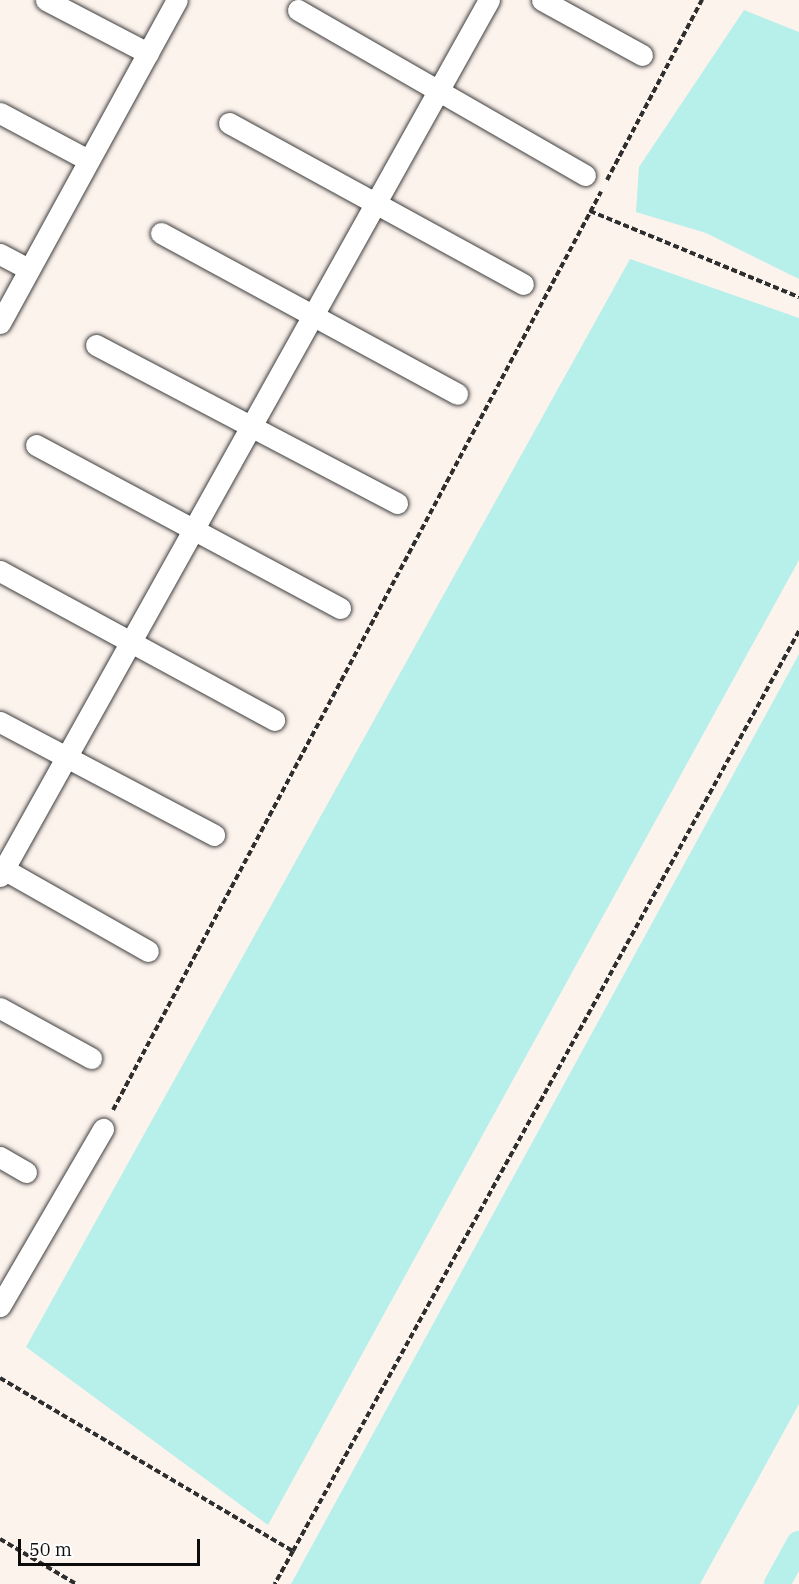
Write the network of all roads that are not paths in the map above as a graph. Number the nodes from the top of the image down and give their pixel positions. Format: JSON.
{"nodes":[{"id":1,"x":46,"y":0,"type":"edge"},
{"id":2,"x":177,"y":0,"type":"edge"},
{"id":3,"x":489,"y":0,"type":"edge"},
{"id":4,"x":542,"y":0,"type":"edge"},
{"id":5,"x":298,"y":10,"type":"dead end"},
{"id":6,"x":148,"y":53,"type":"junction"},
{"id":7,"x":642,"y":56,"type":"dead end"},
{"id":8,"x":438,"y":91,"type":"junction"},
{"id":9,"x":0,"y":113,"type":"edge"},
{"id":10,"x":229,"y":123,"type":"dead end"},
{"id":11,"x":88,"y":160,"type":"junction"},
{"id":12,"x":585,"y":175,"type":"dead end"},
{"id":13,"x":376,"y":203,"type":"junction"},
{"id":14,"x":161,"y":233,"type":"dead end"},
{"id":15,"x":0,"y":254,"type":"edge"},
{"id":16,"x":28,"y":269,"type":"junction"},
{"id":17,"x":524,"y":284,"type":"dead end"},
{"id":18,"x":313,"y":316,"type":"junction"},
{"id":19,"x":0,"y":323,"type":"edge"},
{"id":20,"x":96,"y":345,"type":"dead end"},
{"id":21,"x":457,"y":394,"type":"dead end"},
{"id":22,"x":251,"y":426,"type":"junction"},
{"id":23,"x":36,"y":446,"type":"dead end"},
{"id":24,"x":397,"y":503,"type":"dead end"},
{"id":25,"x":193,"y":530,"type":"junction"},
{"id":26,"x":0,"y":571,"type":"edge"},
{"id":27,"x":340,"y":608,"type":"dead end"},
{"id":28,"x":131,"y":642,"type":"junction"},
{"id":29,"x":274,"y":720,"type":"dead end"},
{"id":30,"x":0,"y":722,"type":"edge"},
{"id":31,"x":67,"y":757,"type":"junction"},
{"id":32,"x":214,"y":835,"type":"dead end"},
{"id":33,"x":1,"y":871,"type":"edge"},
{"id":34,"x":148,"y":951,"type":"dead end"},
{"id":35,"x":0,"y":1008,"type":"edge"},
{"id":36,"x":91,"y":1058,"type":"dead end"},
{"id":37,"x":103,"y":1129,"type":"road end"},
{"id":38,"x":0,"y":1157,"type":"edge"},
{"id":39,"x":26,"y":1172,"type":"dead end"},
{"id":40,"x":0,"y":1306,"type":"edge"}],
"edges":[{"from":1,"to":6,"type":"street"},
{"from":2,"to":6,"type":"street"},
{"from":3,"to":8,"type":"street"},
{"from":4,"to":7,"type":"street"},
{"from":5,"to":8,"type":"street"},
{"from":6,"to":11,"type":"street"},
{"from":8,"to":12,"type":"street"},
{"from":8,"to":13,"type":"street"},
{"from":9,"to":11,"type":"street"},
{"from":10,"to":13,"type":"street"},
{"from":11,"to":16,"type":"street"},
{"from":13,"to":17,"type":"street"},
{"from":13,"to":18,"type":"street"},
{"from":14,"to":18,"type":"street"},
{"from":15,"to":16,"type":"street"},
{"from":16,"to":19,"type":"street"},
{"from":18,"to":21,"type":"street"},
{"from":18,"to":22,"type":"street"},
{"from":20,"to":22,"type":"street"},
{"from":22,"to":24,"type":"street"},
{"from":22,"to":25,"type":"street"},
{"from":23,"to":25,"type":"street"},
{"from":25,"to":27,"type":"street"},
{"from":25,"to":28,"type":"street"},
{"from":26,"to":28,"type":"street"},
{"from":28,"to":29,"type":"street"},
{"from":28,"to":31,"type":"street"},
{"from":30,"to":31,"type":"street"},
{"from":31,"to":32,"type":"street"},
{"from":31,"to":33,"type":"street"},
{"from":33,"to":34,"type":"street"},
{"from":35,"to":36,"type":"street"},
{"from":37,"to":40,"type":"street"},
{"from":38,"to":39,"type":"street"}]}
